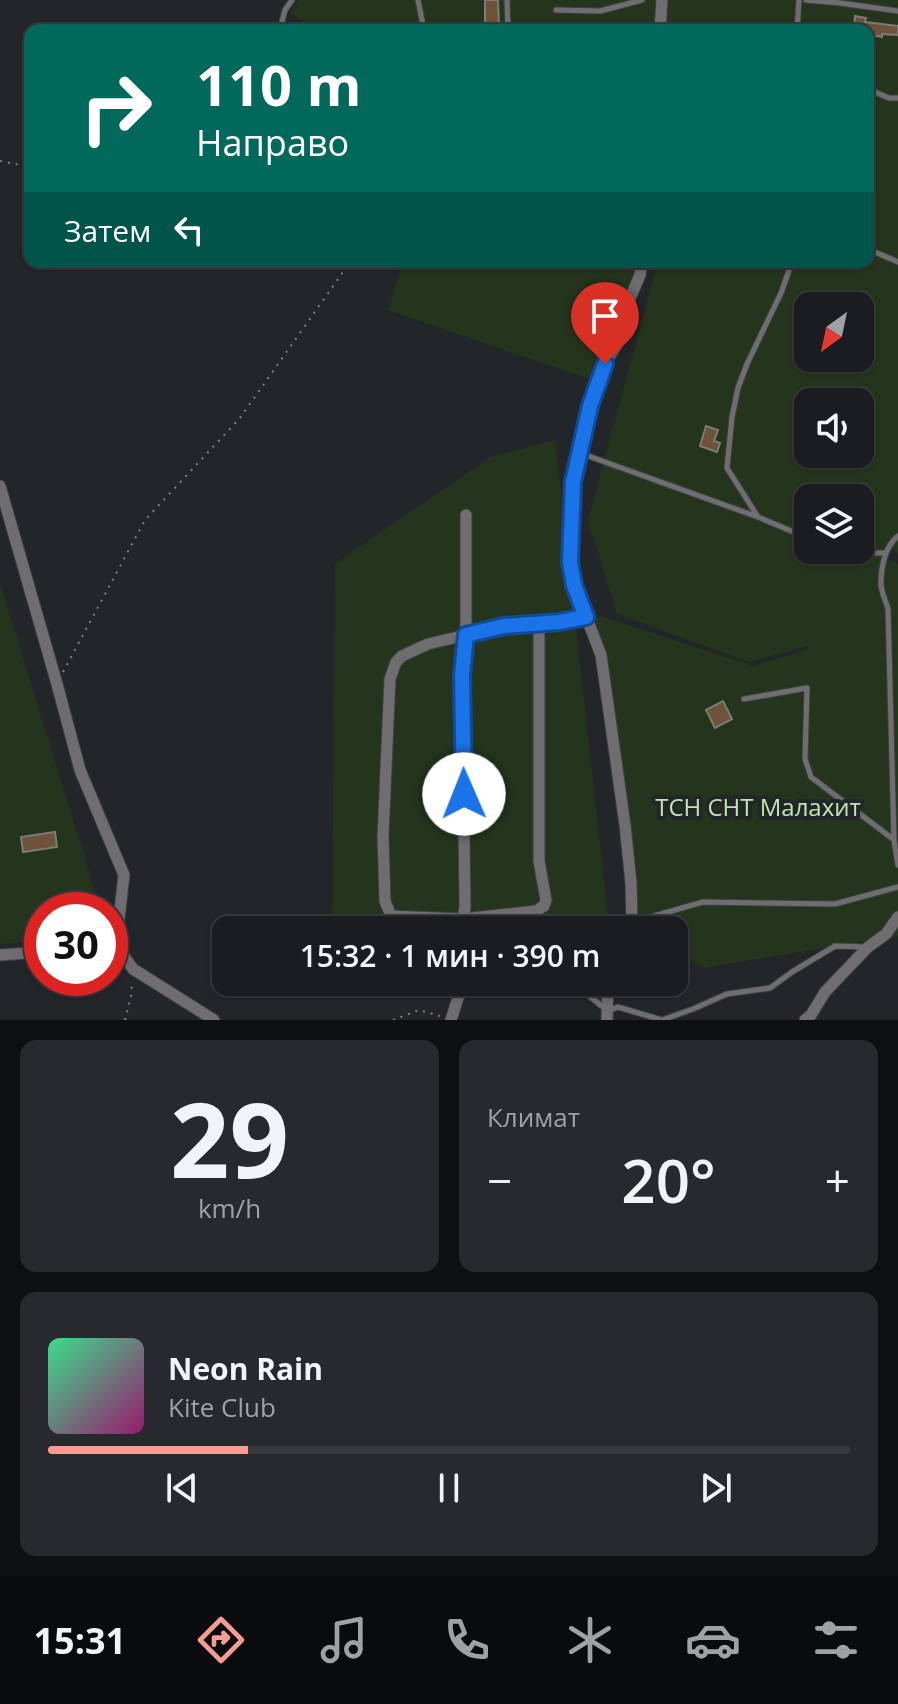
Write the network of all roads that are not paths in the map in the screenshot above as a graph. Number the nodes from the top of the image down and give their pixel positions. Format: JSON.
{"nodes":[{"id":1,"x":292,"y":0,"type":"edge"},
{"id":2,"x":418,"y":0,"type":"edge"},
{"id":3,"x":507,"y":0,"type":"edge"},
{"id":4,"x":642,"y":0,"type":"edge"},
{"id":5,"x":662,"y":0,"type":"edge"},
{"id":6,"x":799,"y":0,"type":"edge"},
{"id":7,"x":806,"y":0,"type":"edge"},
{"id":8,"x":556,"y":10,"type":"dead end"},
{"id":9,"x":898,"y":11,"type":"edge"},
{"id":10,"x":282,"y":24,"type":"edge"},
{"id":11,"x":423,"y":24,"type":"edge"},
{"id":12,"x":508,"y":24,"type":"edge"},
{"id":13,"x":660,"y":24,"type":"edge"},
{"id":14,"x":797,"y":24,"type":"edge"},
{"id":15,"x":874,"y":92,"type":"edge"},
{"id":16,"x":898,"y":98,"type":"edge"},
{"id":17,"x":874,"y":252,"type":"edge"},
{"id":18,"x":898,"y":262,"type":"edge"},
{"id":19,"x":641,"y":268,"type":"edge"},
{"id":20,"x":790,"y":268,"type":"edge"},
{"id":21,"x":579,"y":453,"type":"junction"},
{"id":22,"x":0,"y":486,"type":"edge"},
{"id":23,"x":466,"y":515,"type":"dead end"},
{"id":24,"x":758,"y":517,"type":"junction"},
{"id":25,"x":794,"y":532,"type":"edge"},
{"id":26,"x":898,"y":536,"type":"edge"},
{"id":27,"x":874,"y":553,"type":"edge"},
{"id":28,"x":886,"y":553,"type":"junction"},
{"id":29,"x":586,"y":617,"type":"junction"},
{"id":30,"x":539,"y":623,"type":"junction"},
{"id":31,"x":466,"y":635,"type":"junction"},
{"id":32,"x":744,"y":699,"type":"dead end"},
{"id":33,"x":894,"y":840,"type":"junction"},
{"id":34,"x":898,"y":865,"type":"edge"},
{"id":35,"x":898,"y":887,"type":"edge"},
{"id":36,"x":121,"y":892,"type":"edge"},
{"id":37,"x":391,"y":916,"type":"edge"},
{"id":38,"x":464,"y":916,"type":"edge"},
{"id":39,"x":510,"y":916,"type":"edge"},
{"id":40,"x":629,"y":916,"type":"edge"},
{"id":41,"x":660,"y":916,"type":"edge"},
{"id":42,"x":898,"y":917,"type":"edge"},
{"id":43,"x":868,"y":947,"type":"junction"},
{"id":44,"x":24,"y":953,"type":"edge"},
{"id":45,"x":0,"y":955,"type":"edge"},
{"id":46,"x":128,"y":963,"type":"edge"},
{"id":47,"x":459,"y":996,"type":"edge"},
{"id":48,"x":588,"y":996,"type":"edge"},
{"id":49,"x":608,"y":1015,"type":"edge"},
{"id":50,"x":454,"y":1016,"type":"edge"},
{"id":51,"x":214,"y":1020,"type":"edge"},
{"id":52,"x":661,"y":1020,"type":"edge"},
{"id":53,"x":805,"y":1020,"type":"edge"}],
"edges":[{"from":1,"to":10,"type":"lane"},
{"from":2,"to":11,"type":"lane"},
{"from":3,"to":12,"type":"lane"},
{"from":4,"to":8,"type":"lane"},
{"from":5,"to":13,"type":"street"},
{"from":6,"to":14,"type":"lane"},
{"from":7,"to":9,"type":"lane"},
{"from":15,"to":16,"type":"lane"},
{"from":17,"to":18,"type":"lane"},
{"from":19,"to":21,"type":"street"},
{"from":20,"to":24,"type":"lane"},
{"from":21,"to":24,"type":"lane"},
{"from":21,"to":29,"type":"street"},
{"from":22,"to":36,"type":"street"},
{"from":23,"to":31,"type":"street"},
{"from":24,"to":25,"type":"lane"},
{"from":26,"to":28,"type":"lane"},
{"from":27,"to":28,"type":"lane"},
{"from":28,"to":33,"type":"lane"},
{"from":29,"to":30,"type":"street"},
{"from":29,"to":40,"type":"street"},
{"from":30,"to":31,"type":"street"},
{"from":30,"to":39,"type":"street"},
{"from":31,"to":37,"type":"street"},
{"from":31,"to":38,"type":"street"},
{"from":32,"to":33,"type":"lane"},
{"from":33,"to":34,"type":"lane"},
{"from":35,"to":41,"type":"lane"},
{"from":42,"to":43,"type":"street"},
{"from":43,"to":52,"type":"lane"},
{"from":43,"to":53,"type":"street"},
{"from":44,"to":45,"type":"street"},
{"from":46,"to":51,"type":"street"},
{"from":47,"to":50,"type":"street"},
{"from":48,"to":49,"type":"lane"},
{"from":49,"to":52,"type":"lane"}]}
